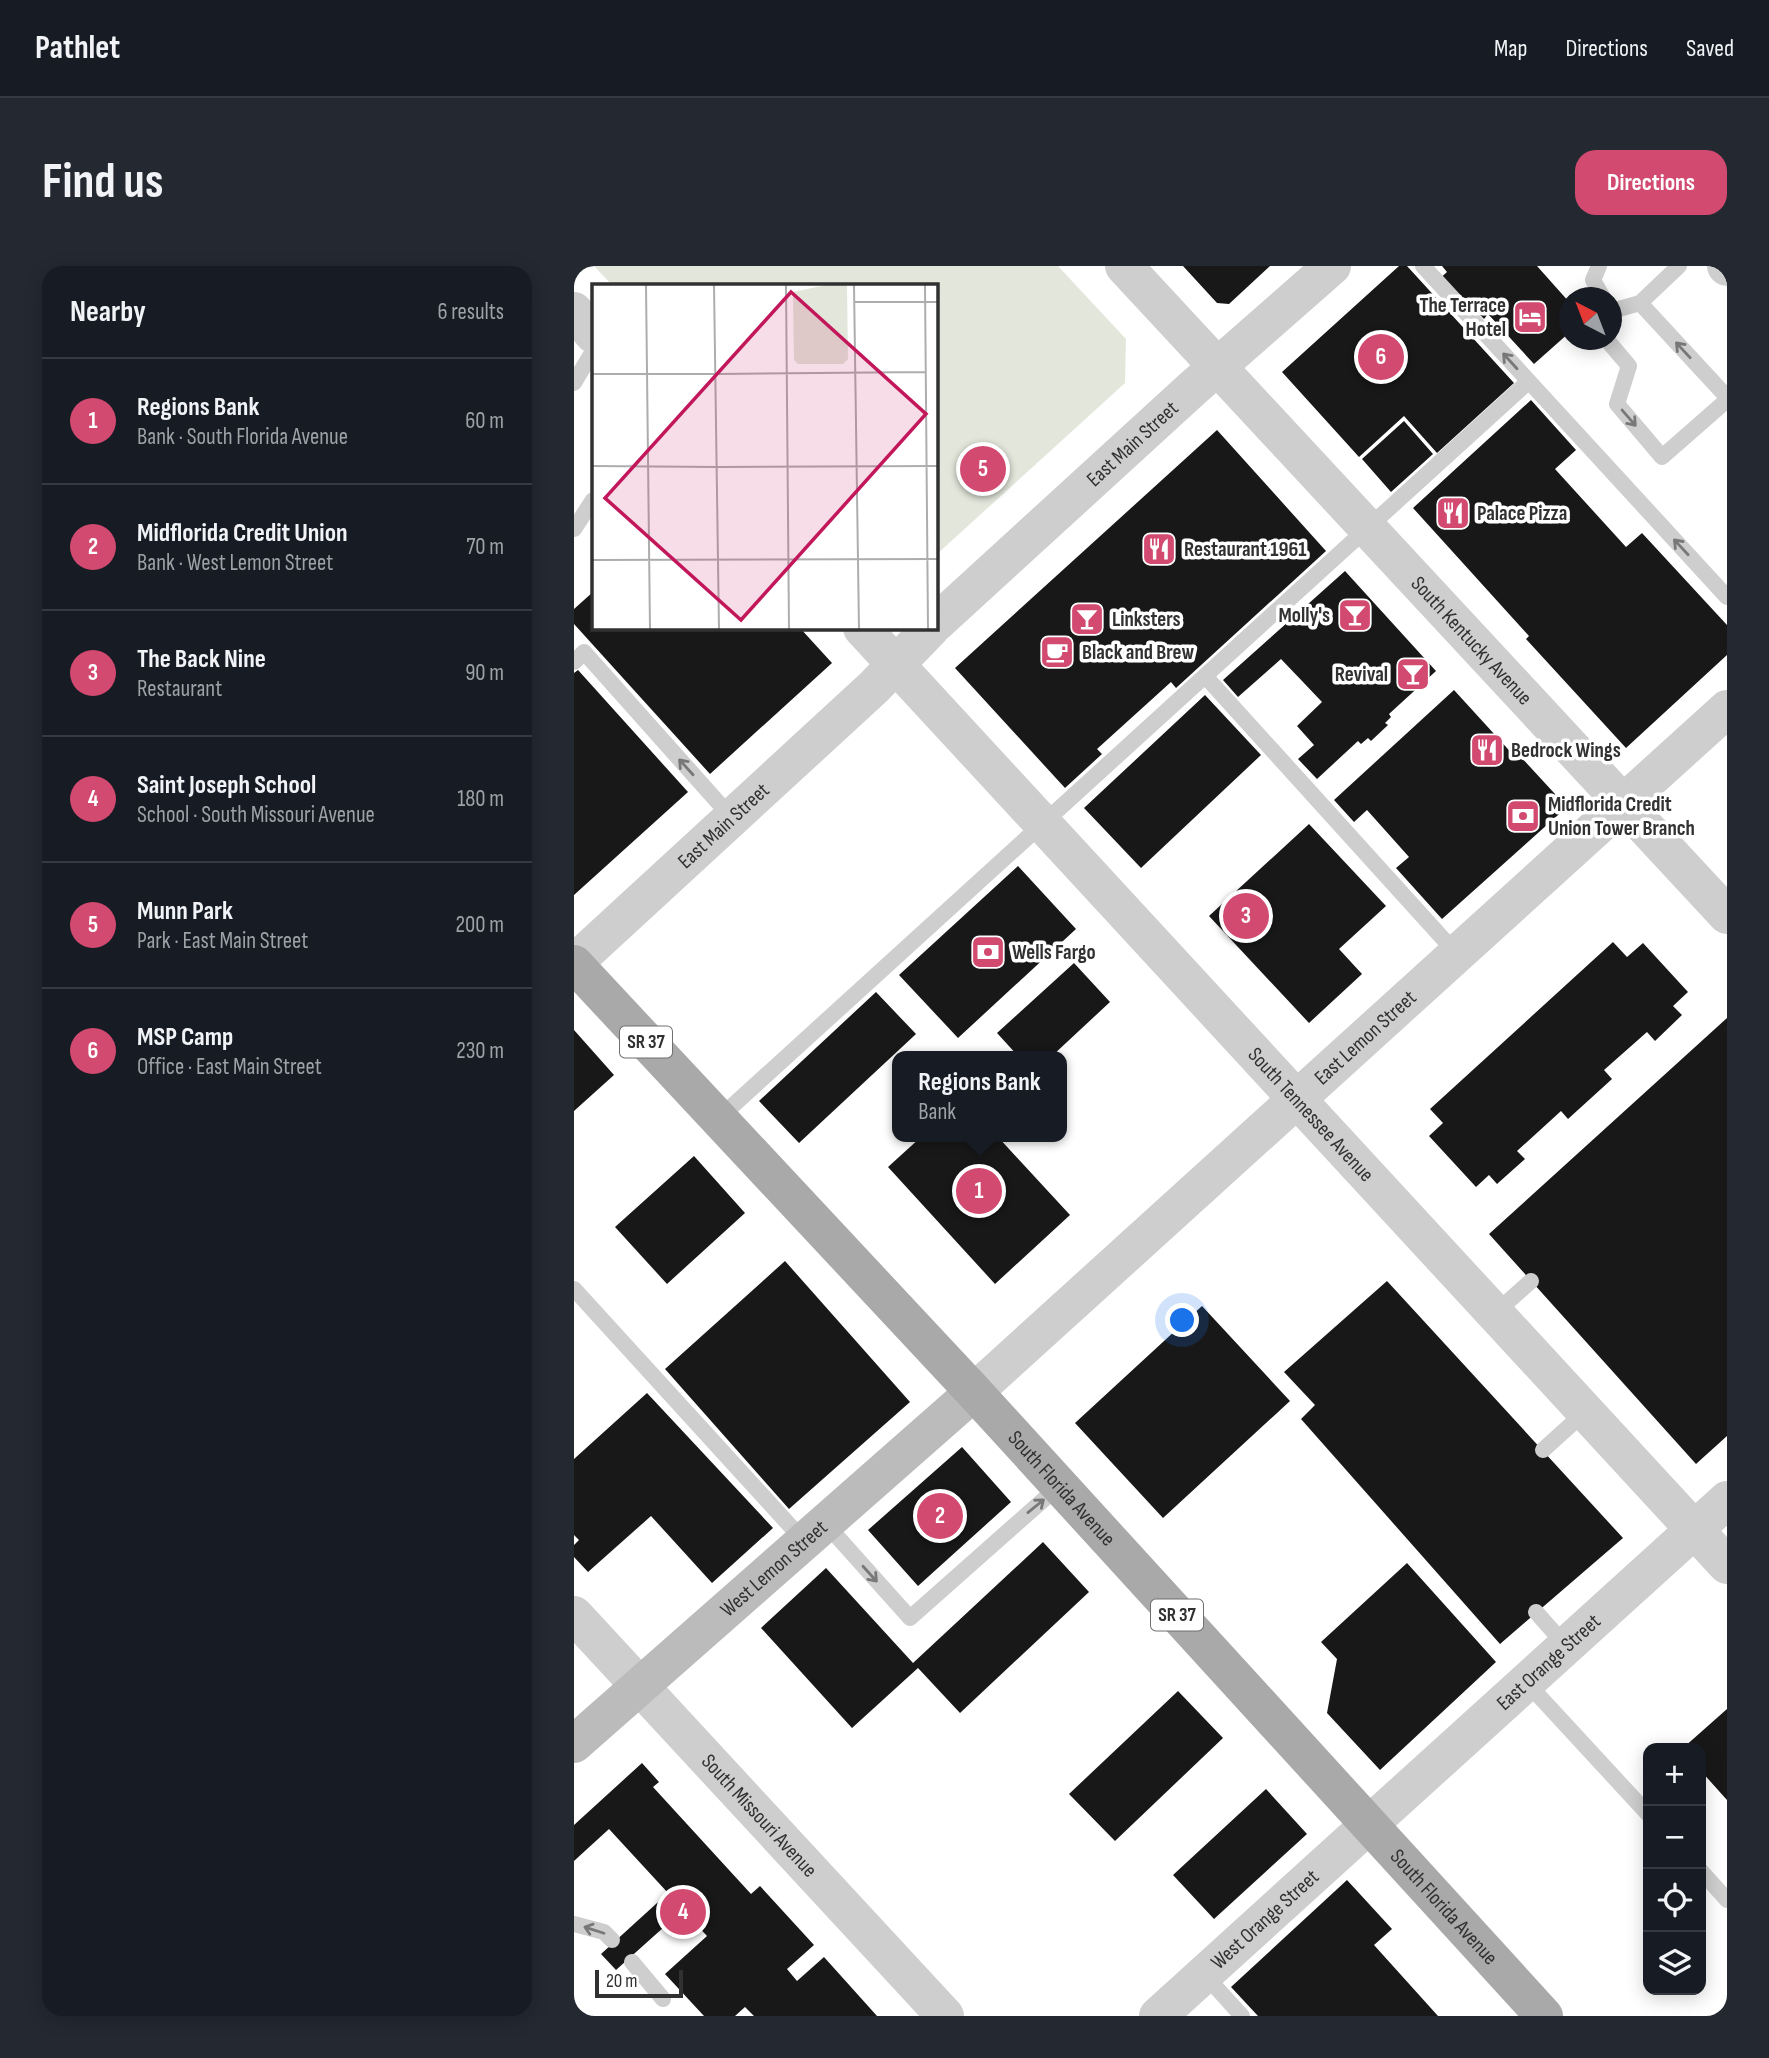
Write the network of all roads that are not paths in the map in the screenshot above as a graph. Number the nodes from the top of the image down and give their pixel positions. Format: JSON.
{"nodes":[{"id":1,"x":1124,"y":266,"type":"edge"},
{"id":2,"x":1332,"y":266,"type":"edge"},
{"id":3,"x":1423,"y":266,"type":"edge"},
{"id":4,"x":1599,"y":266,"type":"edge"},
{"id":5,"x":1679,"y":266,"type":"edge"},
{"id":6,"x":1597,"y":287,"type":"edge"},
{"id":7,"x":1640,"y":303,"type":"junction"},
{"id":8,"x":1622,"y":308,"type":"edge"},
{"id":9,"x":574,"y":311,"type":"edge"},
{"id":10,"x":592,"y":333,"type":"edge"},
{"id":11,"x":1615,"y":350,"type":"edge"},
{"id":12,"x":592,"y":353,"type":"edge"},
{"id":13,"x":1219,"y":366,"type":"junction"},
{"id":14,"x":1528,"y":382,"type":"junction"},
{"id":15,"x":574,"y":383,"type":"edge"},
{"id":16,"x":1727,"y":398,"type":"edge"},
{"id":17,"x":592,"y":501,"type":"edge"},
{"id":18,"x":1369,"y":527,"type":"junction"},
{"id":19,"x":574,"y":528,"type":"edge"},
{"id":20,"x":1727,"y":597,"type":"edge"},
{"id":21,"x":938,"y":621,"type":"edge"},
{"id":22,"x":864,"y":630,"type":"edge"},
{"id":23,"x":929,"y":630,"type":"edge"},
{"id":24,"x":574,"y":662,"type":"edge"},
{"id":25,"x":894,"y":665,"type":"junction"},
{"id":26,"x":1206,"y":677,"type":"junction"},
{"id":27,"x":1727,"y":709,"type":"edge"},
{"id":28,"x":1623,"y":801,"type":"junction"},
{"id":29,"x":732,"y":818,"type":"junction"},
{"id":30,"x":1043,"y":827,"type":"junction"},
{"id":31,"x":1727,"y":915,"type":"edge"},
{"id":32,"x":1456,"y":953,"type":"junction"},
{"id":33,"x":574,"y":964,"type":"edge"},
{"id":34,"x":1296,"y":1099,"type":"junction"},
{"id":35,"x":718,"y":1119,"type":"junction"},
{"id":36,"x":1531,"y":1281,"type":"dead end"},
{"id":37,"x":574,"y":1289,"type":"edge"},
{"id":38,"x":1494,"y":1314,"type":"junction"},
{"id":39,"x":974,"y":1392,"type":"junction"},
{"id":40,"x":1585,"y":1412,"type":"junction"},
{"id":41,"x":1542,"y":1450,"type":"dead end"},
{"id":42,"x":1059,"y":1486,"type":"junction"},
{"id":43,"x":1727,"y":1500,"type":"edge"},
{"id":44,"x":1695,"y":1530,"type":"junction"},
{"id":45,"x":815,"y":1532,"type":"junction"},
{"id":46,"x":1727,"y":1566,"type":"edge"},
{"id":47,"x":1536,"y":1612,"type":"dead end"},
{"id":48,"x":574,"y":1615,"type":"edge"},
{"id":49,"x":1566,"y":1646,"type":"junction"},
{"id":50,"x":1526,"y":1682,"type":"junction"},
{"id":51,"x":639,"y":1685,"type":"junction"},
{"id":52,"x":574,"y":1744,"type":"edge"},
{"id":53,"x":1643,"y":1810,"type":"edge"},
{"id":54,"x":1370,"y":1824,"type":"junction"},
{"id":55,"x":1706,"y":1877,"type":"edge"},
{"id":56,"x":1727,"y":1900,"type":"edge"},
{"id":57,"x":574,"y":1924,"type":"edge"},
{"id":58,"x":612,"y":1940,"type":"dead end"},
{"id":59,"x":632,"y":1962,"type":"dead end"},
{"id":60,"x":1204,"y":1975,"type":"junction"},
{"id":61,"x":663,"y":1999,"type":"dead end"},
{"id":62,"x":945,"y":2016,"type":"edge"},
{"id":63,"x":1158,"y":2016,"type":"edge"},
{"id":64,"x":1242,"y":2016,"type":"edge"},
{"id":65,"x":1544,"y":2016,"type":"edge"}],
"edges":[{"from":1,"to":13,"type":"street","name":"South Kentucky Avenue"},
{"from":2,"to":13,"type":"street","name":"East Main Street"},
{"from":14,"to":3,"type":"lane","one_way":true},
{"from":4,"to":6,"type":"lane"},
{"from":5,"to":7,"type":"lane"},
{"from":7,"to":8,"type":"lane"},
{"from":16,"to":7,"type":"lane","one_way":true},
{"from":9,"to":10,"type":"street"},
{"from":11,"to":16,"type":"lane","one_way":true},
{"from":12,"to":15,"type":"lane"},
{"from":13,"to":18,"type":"street","name":"South Kentucky Avenue"},
{"from":13,"to":21,"type":"street","name":"East Main Street"},
{"from":14,"to":18,"type":"lane"},
{"from":20,"to":14,"type":"lane","one_way":true},
{"from":17,"to":19,"type":"lane"},
{"from":18,"to":26,"type":"lane"},
{"from":18,"to":28,"type":"street","name":"South Kentucky Avenue"},
{"from":22,"to":25,"type":"street","name":"South Tennessee Avenue"},
{"from":23,"to":25,"type":"street","name":"East Main Street"},
{"from":29,"to":24,"type":"lane","one_way":true},
{"from":25,"to":29,"type":"street","name":"East Main Street"},
{"from":25,"to":30,"type":"street","name":"South Tennessee Avenue"},
{"from":26,"to":30,"type":"lane"},
{"from":26,"to":32,"type":"lane"},
{"from":27,"to":28,"type":"street","name":"East Lemon Street"},
{"from":28,"to":31,"type":"street","name":"South Kentucky Avenue"},
{"from":28,"to":32,"type":"street","name":"East Lemon Street"},
{"from":29,"to":33,"type":"street","name":"East Main Street"},
{"from":30,"to":34,"type":"street","name":"South Tennessee Avenue"},
{"from":30,"to":35,"type":"lane"},
{"from":32,"to":34,"type":"street","name":"East Lemon Street"},
{"from":33,"to":35,"type":"main road","name":"South Florida Avenue","number":"SR 37"},
{"from":34,"to":38,"type":"street","name":"South Tennessee Avenue"},
{"from":34,"to":39,"type":"street","name":"East Lemon Street"},
{"from":35,"to":39,"type":"main road","name":"South Florida Avenue","number":"SR 37"},
{"from":36,"to":38,"type":"lane"},
{"from":37,"to":45,"type":"lane"},
{"from":38,"to":40,"type":"street","name":"South Tennessee Avenue"},
{"from":39,"to":42,"type":"main road","name":"South Florida Avenue","number":"SR 37"},
{"from":39,"to":45,"type":"main road","name":"West Lemon Street"},
{"from":40,"to":41,"type":"lane"},
{"from":40,"to":44,"type":"street","name":"South Tennessee Avenue"},
{"from":45,"to":42,"type":"lane","one_way":true},
{"from":42,"to":54,"type":"main road","name":"South Florida Avenue","number":"SR 37"},
{"from":43,"to":44,"type":"street","name":"East Orange Street"},
{"from":44,"to":46,"type":"street","name":"South Tennessee Avenue"},
{"from":44,"to":49,"type":"street","name":"East Orange Street"},
{"from":45,"to":51,"type":"main road","name":"West Lemon Street"},
{"from":47,"to":49,"type":"lane"},
{"from":48,"to":51,"type":"street","name":"South Missouri Avenue"},
{"from":49,"to":50,"type":"street","name":"East Orange Street"},
{"from":50,"to":53,"type":"lane"},
{"from":50,"to":54,"type":"street","name":"East Orange Street"},
{"from":51,"to":52,"type":"main road","name":"West Lemon Street"},
{"from":51,"to":62,"type":"street","name":"South Missouri Avenue"},
{"from":54,"to":60,"type":"street","name":"West Orange Street"},
{"from":54,"to":65,"type":"main road","name":"South Florida Avenue","number":"SR 37"},
{"from":55,"to":56,"type":"lane"},
{"from":58,"to":57,"type":"lane","one_way":true},
{"from":59,"to":61,"type":"lane"},
{"from":60,"to":63,"type":"street","name":"West Orange Street"},
{"from":60,"to":64,"type":"lane"}]}
